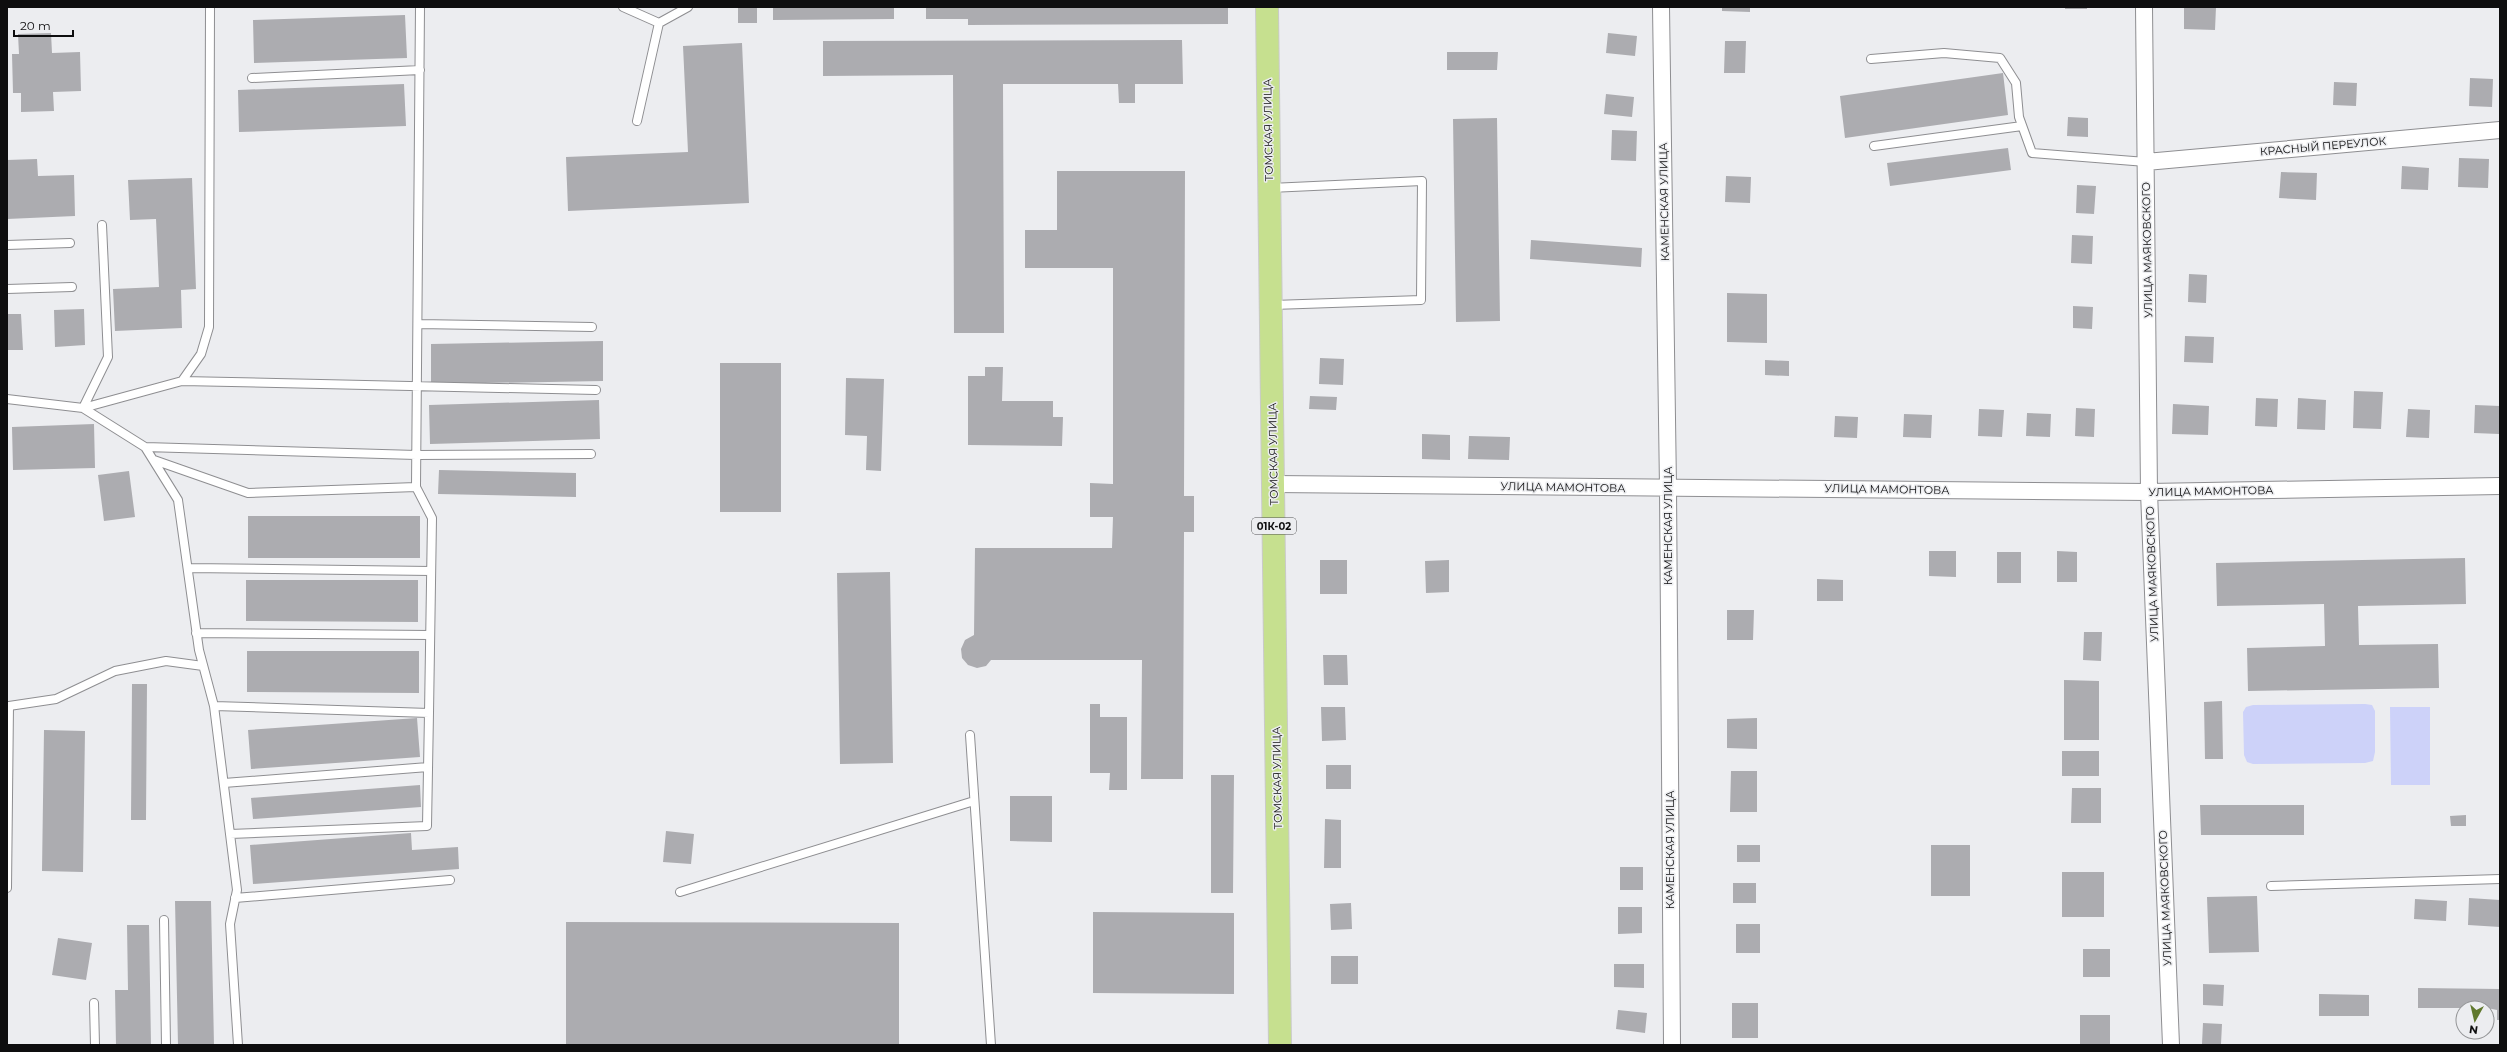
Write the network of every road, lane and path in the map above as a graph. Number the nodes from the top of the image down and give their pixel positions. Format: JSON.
{"nodes":[{"id":1,"x":210,"y":7,"type":"edge"},
{"id":2,"x":420,"y":7,"type":"edge"},
{"id":3,"x":623,"y":7,"type":"edge"},
{"id":4,"x":688,"y":7,"type":"edge"},
{"id":5,"x":1267,"y":7,"type":"edge"},
{"id":6,"x":1661,"y":7,"type":"edge"},
{"id":7,"x":2144,"y":7,"type":"edge"},
{"id":8,"x":659,"y":23,"type":"junction"},
{"id":9,"x":1871,"y":59,"type":"dead end"},
{"id":10,"x":420,"y":70,"type":"junction"},
{"id":11,"x":252,"y":78,"type":"dead end"},
{"id":12,"x":637,"y":121,"type":"dead end"},
{"id":13,"x":2022,"y":126,"type":"junction"},
{"id":14,"x":2500,"y":130,"type":"edge"},
{"id":15,"x":1874,"y":146,"type":"dead end"},
{"id":16,"x":2146,"y":162,"type":"junction"},
{"id":17,"x":1269,"y":188,"type":"junction"},
{"id":18,"x":102,"y":225,"type":"dead end"},
{"id":19,"x":70,"y":243,"type":"dead end"},
{"id":20,"x":7,"y":245,"type":"edge"},
{"id":21,"x":72,"y":287,"type":"dead end"},
{"id":22,"x":7,"y":289,"type":"edge"},
{"id":23,"x":1270,"y":306,"type":"junction"},
{"id":24,"x":418,"y":324,"type":"junction"},
{"id":25,"x":592,"y":327,"type":"dead end"},
{"id":26,"x":182,"y":381,"type":"junction"},
{"id":27,"x":417,"y":384,"type":"junction"},
{"id":28,"x":596,"y":390,"type":"dead end"},
{"id":29,"x":7,"y":399,"type":"edge"},
{"id":30,"x":83,"y":408,"type":"junction"},
{"id":31,"x":145,"y":447,"type":"junction"},
{"id":32,"x":591,"y":454,"type":"dead end"},
{"id":33,"x":416,"y":455,"type":"junction"},
{"id":34,"x":154,"y":460,"type":"junction"},
{"id":35,"x":1273,"y":484,"type":"junction"},
{"id":36,"x":2500,"y":486,"type":"edge"},
{"id":37,"x":416,"y":487,"type":"junction"},
{"id":38,"x":1668,"y":488,"type":"junction"},
{"id":39,"x":2149,"y":492,"type":"junction"},
{"id":40,"x":188,"y":568,"type":"junction"},
{"id":41,"x":432,"y":571,"type":"junction"},
{"id":42,"x":196,"y":633,"type":"junction"},
{"id":43,"x":430,"y":635,"type":"junction"},
{"id":44,"x":203,"y":666,"type":"junction"},
{"id":45,"x":8,"y":706,"type":"edge"},
{"id":46,"x":214,"y":706,"type":"junction"},
{"id":47,"x":429,"y":713,"type":"junction"},
{"id":48,"x":970,"y":735,"type":"dead end"},
{"id":49,"x":428,"y":767,"type":"junction"},
{"id":50,"x":224,"y":783,"type":"junction"},
{"id":51,"x":974,"y":800,"type":"junction"},
{"id":52,"x":230,"y":834,"type":"junction"},
{"id":53,"x":2500,"y":879,"type":"edge"},
{"id":54,"x":450,"y":880,"type":"dead end"},
{"id":55,"x":2271,"y":886,"type":"dead end"},
{"id":56,"x":7,"y":888,"type":"edge"},
{"id":57,"x":680,"y":892,"type":"dead end"},
{"id":58,"x":235,"y":898,"type":"junction"},
{"id":59,"x":164,"y":920,"type":"dead end"},
{"id":60,"x":94,"y":1003,"type":"dead end"},
{"id":61,"x":95,"y":1045,"type":"edge"},
{"id":62,"x":166,"y":1045,"type":"edge"},
{"id":63,"x":238,"y":1045,"type":"edge"},
{"id":64,"x":991,"y":1045,"type":"edge"},
{"id":65,"x":1280,"y":1045,"type":"edge"},
{"id":66,"x":1672,"y":1045,"type":"edge"},
{"id":67,"x":2171,"y":1045,"type":"edge"}],
"edges":[{"from":1,"to":26,"type":"lane"},
{"from":2,"to":10,"type":"lane"},
{"from":3,"to":8,"type":"lane"},
{"from":4,"to":8,"type":"lane"},
{"from":5,"to":17,"type":"main road","name":"ТОМСКАЯ УЛИЦА","number":"01К-02"},
{"from":6,"to":38,"type":"street","name":"КАМЕНСКАЯ УЛИЦА"},
{"from":7,"to":16,"type":"street","name":"УЛИЦА МАЯКОВСКОГО"},
{"from":8,"to":12,"type":"lane"},
{"from":9,"to":13,"type":"lane"},
{"from":10,"to":11,"type":"lane"},
{"from":10,"to":24,"type":"lane"},
{"from":13,"to":15,"type":"lane"},
{"from":13,"to":16,"type":"lane"},
{"from":14,"to":16,"type":"street","name":"КРАСНЫЙ ПЕРЕУЛОК"},
{"from":16,"to":39,"type":"street","name":"УЛИЦА МАЯКОВСКОГО"},
{"from":17,"to":23,"type":"main road","name":"ТОМСКАЯ УЛИЦА","number":"01К-02"},
{"from":17,"to":23,"type":"lane"},
{"from":18,"to":30,"type":"lane"},
{"from":19,"to":20,"type":"lane"},
{"from":21,"to":22,"type":"lane"},
{"from":23,"to":35,"type":"main road","name":"ТОМСКАЯ УЛИЦА","number":"01К-02"},
{"from":24,"to":25,"type":"lane"},
{"from":24,"to":27,"type":"lane"},
{"from":26,"to":27,"type":"lane"},
{"from":26,"to":30,"type":"lane"},
{"from":27,"to":28,"type":"lane"},
{"from":27,"to":33,"type":"lane"},
{"from":29,"to":30,"type":"lane"},
{"from":30,"to":31,"type":"lane"},
{"from":31,"to":33,"type":"lane"},
{"from":31,"to":34,"type":"lane"},
{"from":32,"to":33,"type":"lane"},
{"from":33,"to":37,"type":"lane"},
{"from":34,"to":37,"type":"lane"},
{"from":34,"to":40,"type":"lane"},
{"from":35,"to":38,"type":"street","name":"УЛИЦА МАМОНТОВА"},
{"from":35,"to":65,"type":"main road","name":"ТОМСКАЯ УЛИЦА","number":"01К-02"},
{"from":36,"to":39,"type":"street","name":"УЛИЦА МАМОНТОВА"},
{"from":37,"to":41,"type":"lane"},
{"from":38,"to":39,"type":"street","name":"УЛИЦА МАМОНТОВА"},
{"from":38,"to":66,"type":"street","name":"КАМЕНСКАЯ УЛИЦА"},
{"from":39,"to":67,"type":"street","name":"УЛИЦА МАЯКОВСКОГО"},
{"from":40,"to":41,"type":"lane"},
{"from":40,"to":42,"type":"lane"},
{"from":41,"to":43,"type":"lane"},
{"from":42,"to":43,"type":"lane"},
{"from":42,"to":44,"type":"lane"},
{"from":43,"to":47,"type":"lane"},
{"from":44,"to":45,"type":"lane"},
{"from":44,"to":46,"type":"lane"},
{"from":45,"to":56,"type":"lane"},
{"from":46,"to":47,"type":"lane"},
{"from":46,"to":50,"type":"lane"},
{"from":47,"to":49,"type":"lane"},
{"from":48,"to":51,"type":"lane"},
{"from":49,"to":50,"type":"lane"},
{"from":49,"to":52,"type":"lane"},
{"from":50,"to":52,"type":"lane"},
{"from":51,"to":57,"type":"lane"},
{"from":51,"to":64,"type":"lane"},
{"from":52,"to":58,"type":"lane"},
{"from":53,"to":55,"type":"lane"},
{"from":54,"to":58,"type":"lane"},
{"from":58,"to":63,"type":"lane"},
{"from":59,"to":62,"type":"lane"},
{"from":60,"to":61,"type":"lane"}]}
